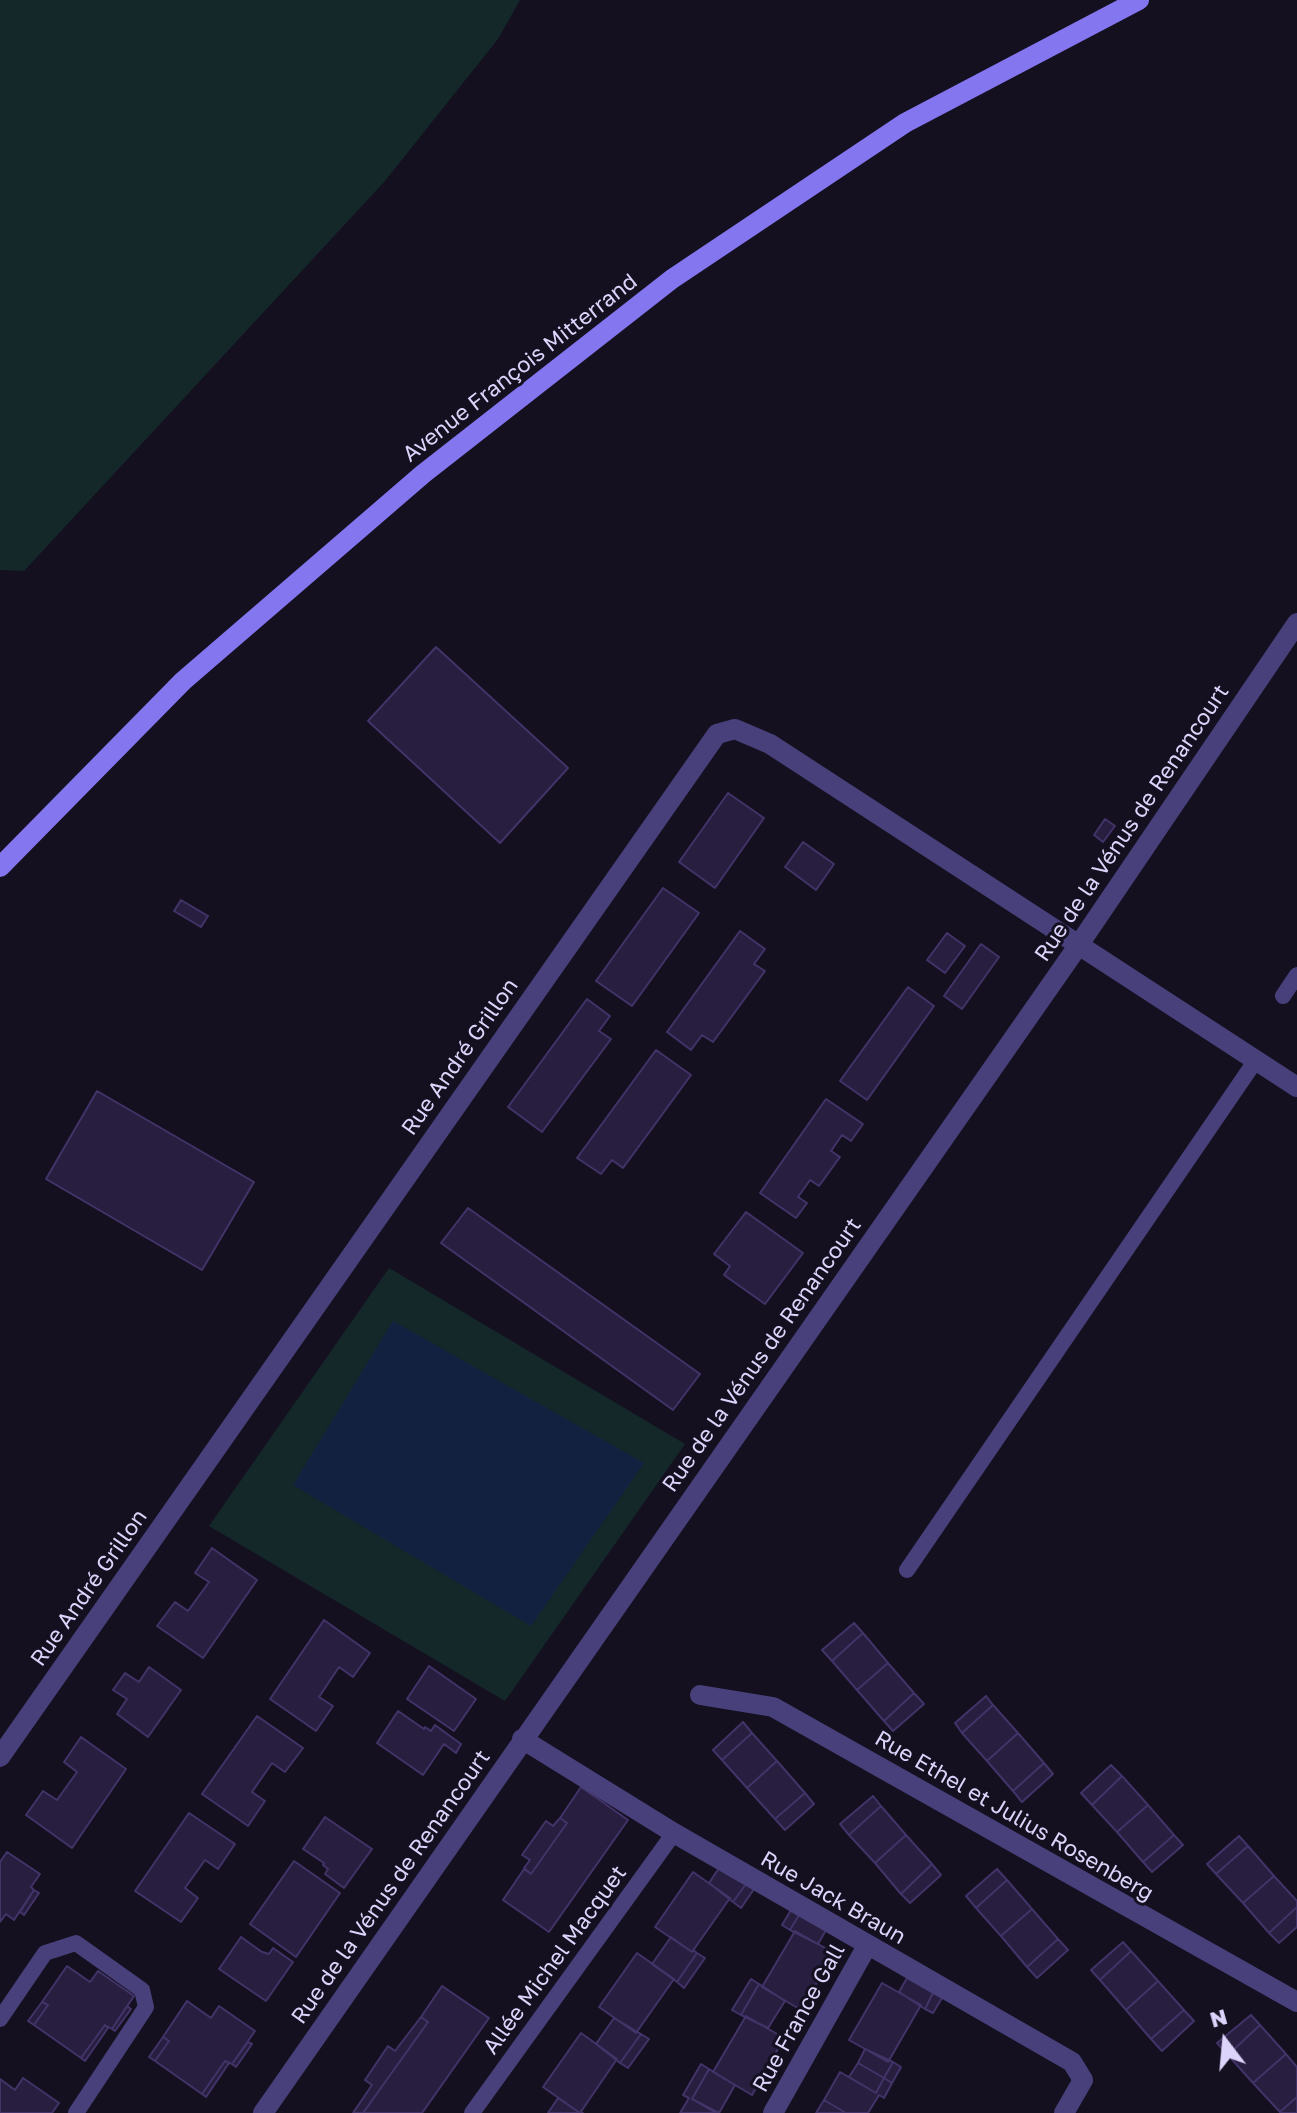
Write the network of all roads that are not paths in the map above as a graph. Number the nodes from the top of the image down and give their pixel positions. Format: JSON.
{"nodes":[{"id":1,"x":1139,"y":0,"type":"edge"},
{"id":2,"x":1297,"y":623,"type":"edge"},
{"id":3,"x":0,"y":867,"type":"edge"},
{"id":4,"x":1078,"y":946,"type":"junction"},
{"id":5,"x":1297,"y":975,"type":"edge"},
{"id":6,"x":1283,"y":996,"type":"dead end"},
{"id":7,"x":1256,"y":1060,"type":"junction"},
{"id":8,"x":1297,"y":1087,"type":"edge"},
{"id":9,"x":907,"y":1570,"type":"dead end"},
{"id":10,"x":700,"y":1695,"type":"dead end"},
{"id":11,"x":522,"y":1739,"type":"junction"},
{"id":12,"x":0,"y":1757,"type":"edge"},
{"id":13,"x":674,"y":1833,"type":"junction"},
{"id":14,"x":867,"y":1946,"type":"junction"},
{"id":15,"x":1297,"y":2002,"type":"edge"},
{"id":16,"x":0,"y":2019,"type":"edge"},
{"id":17,"x":76,"y":2113,"type":"edge"},
{"id":18,"x":263,"y":2113,"type":"edge"},
{"id":19,"x":472,"y":2113,"type":"edge"},
{"id":20,"x":773,"y":2113,"type":"edge"},
{"id":21,"x":1064,"y":2113,"type":"edge"}],
"edges":[{"from":1,"to":3,"type":"main road","name":"Avenue François Mitterrand"},
{"from":2,"to":4,"type":"street","name":"Rue de la Vénus de Renancourt"},
{"from":4,"to":7,"type":"street","name":"Rue André Grillon"},
{"from":4,"to":11,"type":"street","name":"Rue de la Vénus de Renancourt"},
{"from":4,"to":12,"type":"street","name":"Rue André Grillon"},
{"from":5,"to":6,"type":"lane"},
{"from":7,"to":8,"type":"street","name":"Rue André Grillon"},
{"from":7,"to":9,"type":"lane"},
{"from":10,"to":15,"type":"street","name":"Rue Ethel et Julius Rosenberg"},
{"from":11,"to":13,"type":"street","name":"Rue Jack Braun"},
{"from":11,"to":18,"type":"street","name":"Rue de la Vénus de Renancourt"},
{"from":13,"to":14,"type":"street","name":"Rue Jack Braun"},
{"from":13,"to":19,"type":"lane","name":"Allée Michel Macquet"},
{"from":14,"to":20,"type":"street","name":"Rue France Gall"},
{"from":14,"to":21,"type":"street","name":"Rue Jack Braun"},
{"from":16,"to":17,"type":"lane"}]}
